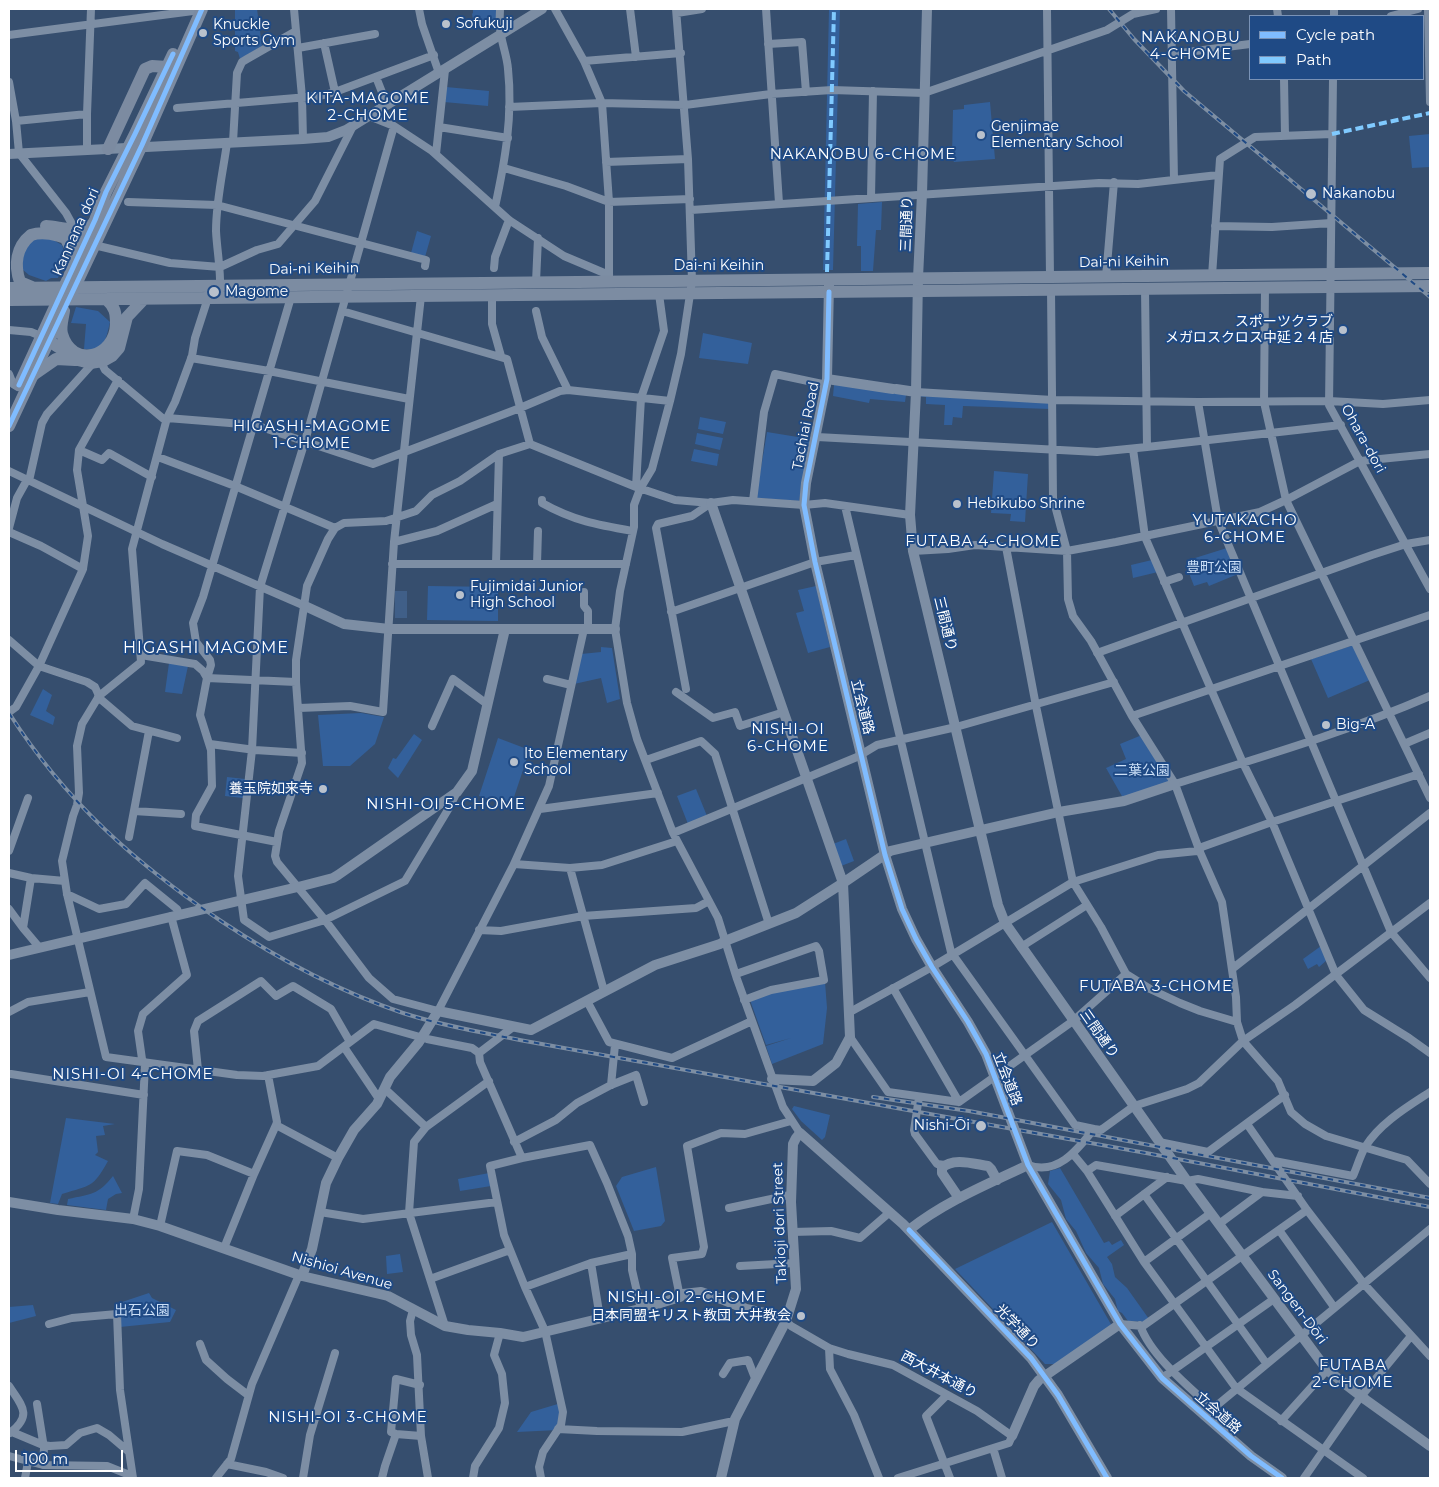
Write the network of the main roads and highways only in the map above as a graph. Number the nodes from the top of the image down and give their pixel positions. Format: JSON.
{"nodes":[{"id":1,"x":200,"y":9,"type":"edge"},
{"id":2,"x":167,"y":68,"type":"junction"},
{"id":3,"x":116,"y":151,"type":"junction"},
{"id":4,"x":93,"y":224,"type":"junction"},
{"id":5,"x":67,"y":232,"type":"junction"},
{"id":6,"x":87,"y":243,"type":"junction"},
{"id":7,"x":73,"y":267,"type":"junction"},
{"id":8,"x":9,"y":268,"type":"edge"},
{"id":9,"x":1430,"y":274,"type":"edge"},
{"id":10,"x":1331,"y":281,"type":"junction"},
{"id":11,"x":1051,"y":283,"type":"junction"},
{"id":12,"x":1430,"y":286,"type":"edge"},
{"id":13,"x":34,"y":287,"type":"junction"},
{"id":14,"x":691,"y":287,"type":"junction"},
{"id":15,"x":9,"y":288,"type":"edge"},
{"id":16,"x":348,"y":290,"type":"junction"},
{"id":17,"x":207,"y":292,"type":"junction"},
{"id":18,"x":220,"y":292,"type":"junction"},
{"id":19,"x":85,"y":293,"type":"junction"},
{"id":20,"x":144,"y":299,"type":"junction"},
{"id":21,"x":9,"y":300,"type":"edge"},
{"id":22,"x":107,"y":300,"type":"junction"},
{"id":23,"x":64,"y":311,"type":"junction"},
{"id":24,"x":45,"y":338,"type":"junction"},
{"id":25,"x":96,"y":358,"type":"junction"},
{"id":26,"x":78,"y":360,"type":"junction"},
{"id":27,"x":33,"y":374,"type":"junction"},
{"id":28,"x":9,"y":407,"type":"edge"},
{"id":29,"x":9,"y":426,"type":"edge"}],
"edges":[{"from":1,"to":2,"type":"main road"},
{"from":1,"to":6,"type":"main road","name":"Kannana dori"},
{"from":2,"to":3,"type":"main road"},
{"from":2,"to":3,"type":"main road"},
{"from":3,"to":4,"type":"main road","name":"Kannana dori"},
{"from":4,"to":5,"type":"highway"},
{"from":4,"to":6,"type":"main road","name":"Kannana dori"},
{"from":5,"to":6,"type":"highway"},
{"from":5,"to":7,"type":"highway"},
{"from":5,"to":8,"type":"highway"},
{"from":5,"to":13,"type":"highway"},
{"from":6,"to":7,"type":"main road","name":"Kannana dori"},
{"from":6,"to":23,"type":"main road","name":"Kannana dori"},
{"from":7,"to":24,"type":"main road","name":"Kannana dori"},
{"from":9,"to":10,"type":"highway","name":"Dai-ni Keihin"},
{"from":10,"to":11,"type":"highway","name":"Dai-ni Keihin"},
{"from":10,"to":11,"type":"highway","name":"Dai-ni Keihin"},
{"from":10,"to":12,"type":"highway","name":"Dai-ni Keihin"},
{"from":11,"to":14,"type":"highway","name":"Dai-ni Keihin"},
{"from":13,"to":15,"type":"highway","name":"Dai-ni Keihin"},
{"from":13,"to":19,"type":"highway","name":"Dai-ni Keihin"},
{"from":14,"to":16,"type":"highway","name":"Dai-ni Keihin"},
{"from":14,"to":16,"type":"highway","name":"Dai-ni Keihin"},
{"from":16,"to":18,"type":"highway","name":"Dai-ni Keihin"},
{"from":16,"to":18,"type":"highway","name":"Dai-ni Keihin"},
{"from":17,"to":18,"type":"highway","name":"Dai-ni Keihin"},
{"from":17,"to":19,"type":"highway","name":"Dai-ni Keihin"},
{"from":17,"to":20,"type":"highway","name":"Dai-ni Keihin"},
{"from":19,"to":21,"type":"highway","name":"Dai-ni Keihin"},
{"from":19,"to":22,"type":"highway","name":"Dai-ni Keihin"},
{"from":20,"to":22,"type":"highway","name":"Dai-ni Keihin"},
{"from":20,"to":25,"type":"highway"},
{"from":22,"to":25,"type":"highway"},
{"from":23,"to":24,"type":"main road","name":"Kannana dori"},
{"from":23,"to":25,"type":"highway"},
{"from":24,"to":26,"type":"highway"},
{"from":24,"to":27,"type":"main road","name":"Kannana dori"},
{"from":24,"to":28,"type":"main road","name":"Kannana dori"},
{"from":25,"to":26,"type":"highway"},
{"from":26,"to":27,"type":"highway"},
{"from":27,"to":29,"type":"main road","name":"Kannana dori"}]}
